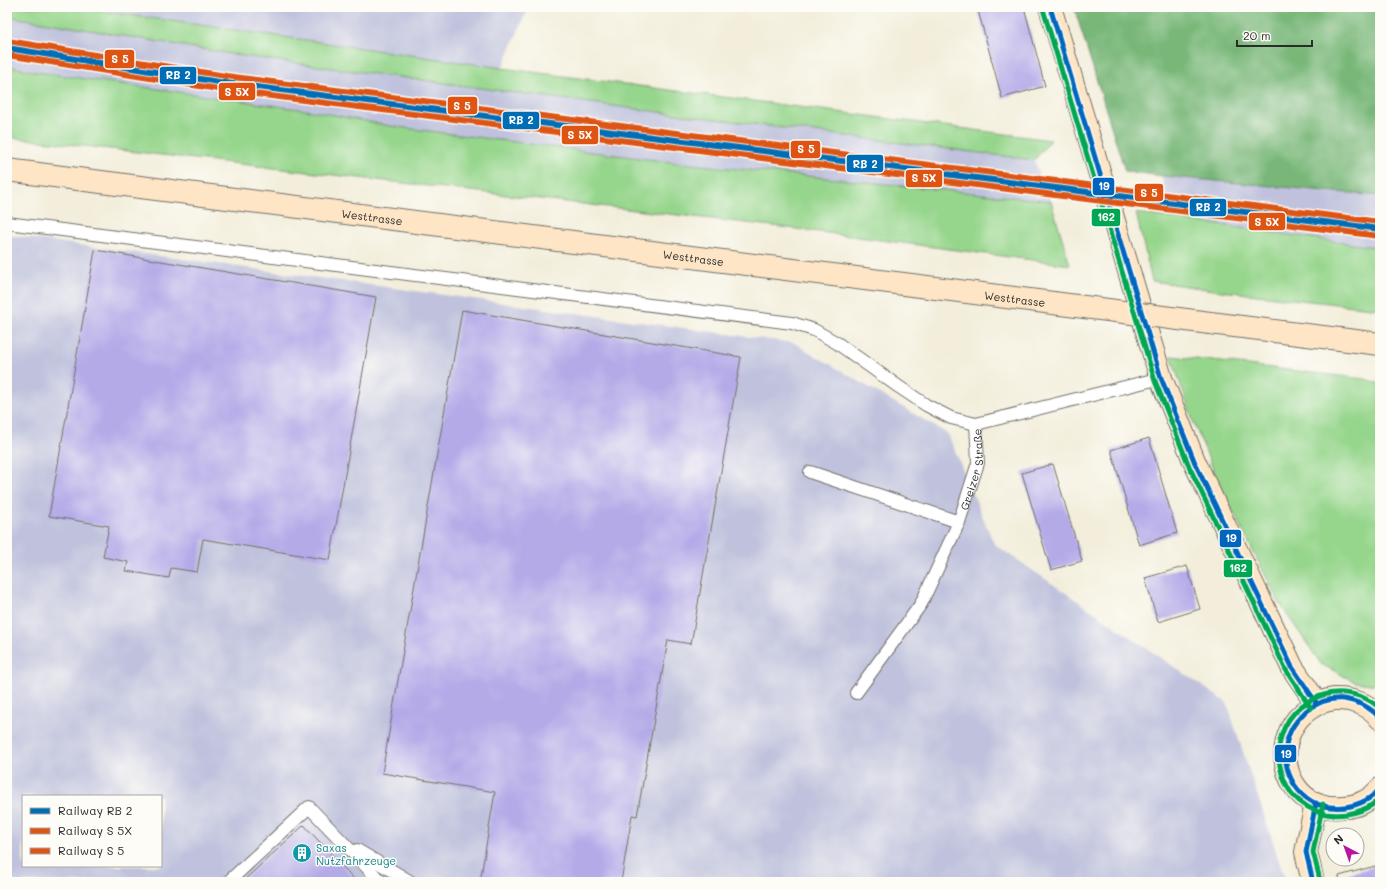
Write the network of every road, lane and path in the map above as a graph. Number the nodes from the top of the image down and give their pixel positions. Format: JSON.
{"nodes":[{"id":1,"x":1050,"y":7,"type":"edge"},
{"id":2,"x":7,"y":170,"type":"edge"},
{"id":3,"x":7,"y":223,"type":"edge"},
{"id":4,"x":1380,"y":344,"type":"edge"},
{"id":5,"x":1161,"y":378,"type":"junction"},
{"id":6,"x":976,"y":424,"type":"junction"},
{"id":7,"x":810,"y":472,"type":"dead end"},
{"id":8,"x":959,"y":522,"type":"junction"},
{"id":9,"x":856,"y":693,"type":"dead end"},
{"id":10,"x":1317,"y":704,"type":"junction"},
{"id":11,"x":1379,"y":716,"type":"edge"},
{"id":12,"x":1380,"y":791,"type":"edge"},
{"id":13,"x":1316,"y":804,"type":"junction"},
{"id":14,"x":343,"y":842,"type":"junction"},
{"id":15,"x":228,"y":882,"type":"edge"},
{"id":16,"x":381,"y":882,"type":"edge"},
{"id":17,"x":411,"y":882,"type":"edge"},
{"id":18,"x":1313,"y":882,"type":"edge"}],
"edges":[{"from":1,"to":5,"type":"main road"},
{"from":2,"to":4,"type":"main road","name":"Westtrasse","bridge":true},
{"from":3,"to":6,"type":"lane"},
{"from":5,"to":6,"type":"lane","name":"Greizer Straße"},
{"from":5,"to":10,"type":"main road"},
{"from":6,"to":8,"type":"lane","name":"Greizer Straße"},
{"from":7,"to":8,"type":"lane","name":"Greizer Straße"},
{"from":8,"to":9,"type":"lane"},
{"from":10,"to":11,"type":"main road"},
{"from":10,"to":13,"type":"main road"},
{"from":12,"to":13,"type":"main road"},
{"from":13,"to":18,"type":"main road"},
{"from":14,"to":15,"type":"lane"},
{"from":14,"to":16,"type":"lane"},
{"from":14,"to":17,"type":"lane"}]}
